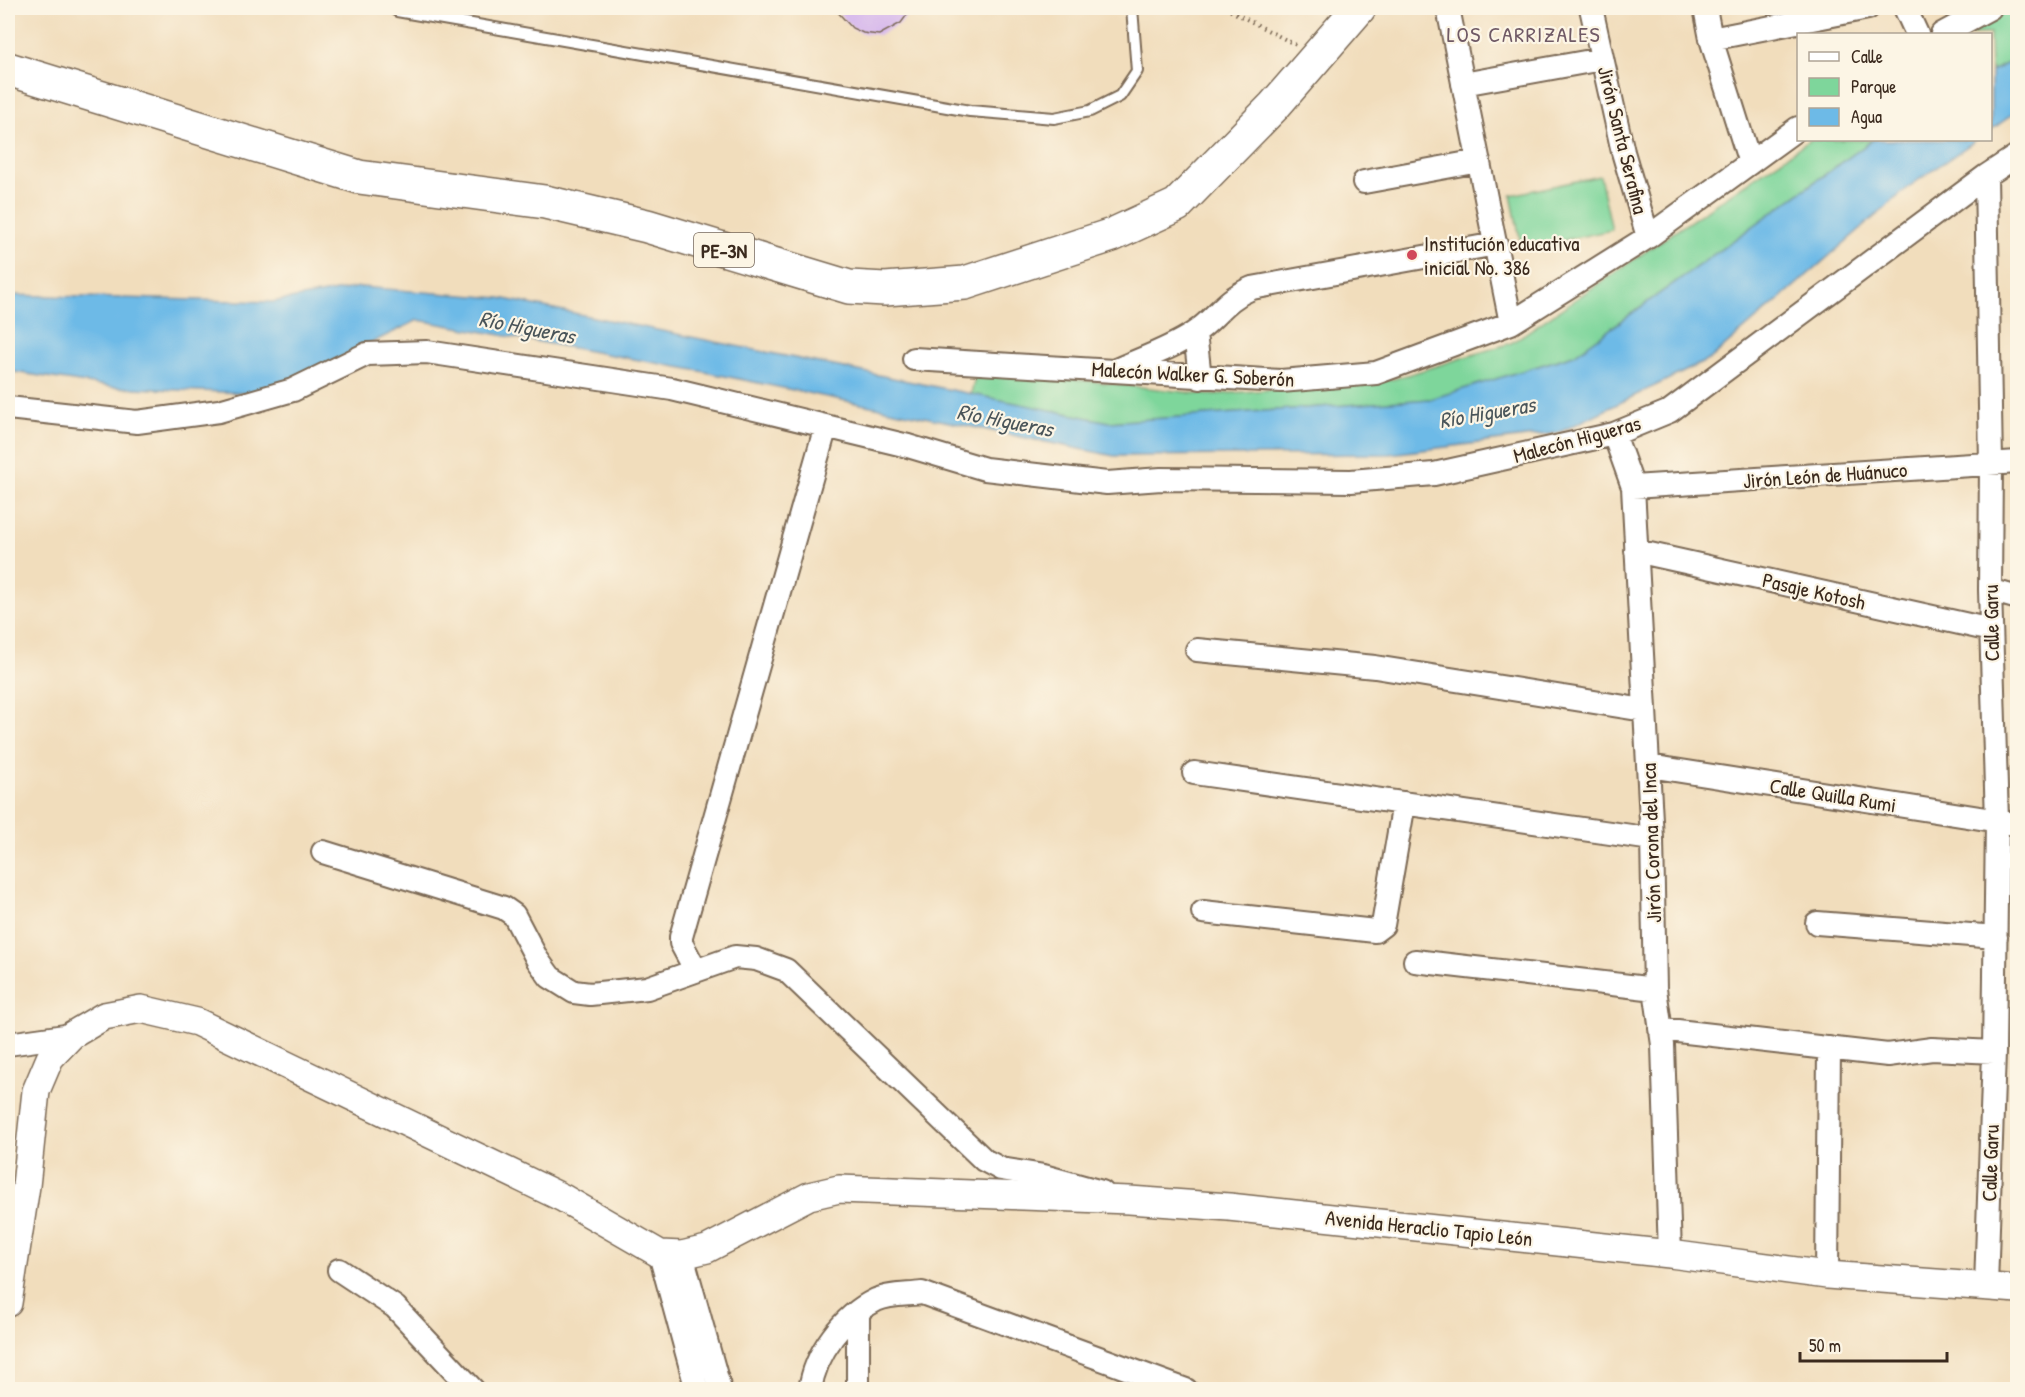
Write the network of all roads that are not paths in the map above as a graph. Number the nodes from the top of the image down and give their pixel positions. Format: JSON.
{"nodes":[{"id":1,"x":393,"y":8,"type":"edge"},
{"id":2,"x":1131,"y":8,"type":"edge"},
{"id":3,"x":1359,"y":8,"type":"edge"},
{"id":4,"x":1449,"y":8,"type":"edge"},
{"id":5,"x":1591,"y":8,"type":"edge"},
{"id":6,"x":1705,"y":8,"type":"edge"},
{"id":7,"x":1868,"y":8,"type":"edge"},
{"id":8,"x":1905,"y":8,"type":"edge"},
{"id":9,"x":1990,"y":8,"type":"edge"},
{"id":10,"x":1917,"y":33,"type":"edge"},
{"id":11,"x":1944,"y":33,"type":"edge"},
{"id":12,"x":1711,"y":39,"type":"junction"},
{"id":13,"x":1602,"y":59,"type":"junction"},
{"id":14,"x":8,"y":69,"type":"edge"},
{"id":15,"x":1463,"y":84,"type":"junction"},
{"id":16,"x":1797,"y":129,"type":"edge"},
{"id":17,"x":2018,"y":156,"type":"edge"},
{"id":18,"x":1479,"y":161,"type":"junction"},
{"id":19,"x":1750,"y":163,"type":"junction"},
{"id":20,"x":1986,"y":176,"type":"junction"},
{"id":21,"x":1364,"y":182,"type":"dead end"},
{"id":22,"x":1648,"y":237,"type":"junction"},
{"id":23,"x":1496,"y":244,"type":"junction"},
{"id":24,"x":1511,"y":323,"type":"junction"},
{"id":25,"x":1195,"y":333,"type":"junction"},
{"id":26,"x":914,"y":359,"type":"dead end"},
{"id":27,"x":1113,"y":371,"type":"junction"},
{"id":28,"x":1200,"y":378,"type":"junction"},
{"id":29,"x":8,"y":408,"type":"edge"},
{"id":30,"x":826,"y":426,"type":"junction"},
{"id":31,"x":1614,"y":434,"type":"junction"},
{"id":32,"x":2018,"y":462,"type":"edge"},
{"id":33,"x":1991,"y":464,"type":"junction"},
{"id":34,"x":1633,"y":487,"type":"junction"},
{"id":35,"x":1636,"y":551,"type":"junction"},
{"id":36,"x":1990,"y":590,"type":"junction"},
{"id":37,"x":2018,"y":598,"type":"edge"},
{"id":38,"x":1991,"y":630,"type":"junction"},
{"id":39,"x":1197,"y":650,"type":"dead end"},
{"id":40,"x":1644,"y":710,"type":"junction"},
{"id":41,"x":1649,"y":766,"type":"junction"},
{"id":42,"x":1194,"y":772,"type":"dead end"},
{"id":43,"x":1404,"y":803,"type":"junction"},
{"id":44,"x":2007,"y":822,"type":"edge"},
{"id":45,"x":1652,"y":839,"type":"junction"},
{"id":46,"x":323,"y":852,"type":"dead end"},
{"id":47,"x":1203,"y":912,"type":"dead end"},
{"id":48,"x":1817,"y":922,"type":"dead end"},
{"id":49,"x":1995,"y":937,"type":"junction"},
{"id":50,"x":1415,"y":961,"type":"dead end"},
{"id":51,"x":695,"y":969,"type":"junction"},
{"id":52,"x":1655,"y":989,"type":"junction"},
{"id":53,"x":1660,"y":1029,"type":"junction"},
{"id":54,"x":72,"y":1035,"type":"junction"},
{"id":55,"x":8,"y":1044,"type":"edge"},
{"id":56,"x":1829,"y":1048,"type":"junction"},
{"id":57,"x":1994,"y":1052,"type":"junction"},
{"id":58,"x":1129,"y":1200,"type":"junction"},
{"id":59,"x":1671,"y":1254,"type":"junction"},
{"id":60,"x":671,"y":1255,"type":"junction"},
{"id":61,"x":339,"y":1270,"type":"dead end"},
{"id":62,"x":1827,"y":1275,"type":"junction"},
{"id":63,"x":1986,"y":1286,"type":"junction"},
{"id":64,"x":2018,"y":1289,"type":"edge"},
{"id":65,"x":8,"y":1303,"type":"edge"},
{"id":66,"x":858,"y":1311,"type":"junction"},
{"id":67,"x":473,"y":1389,"type":"edge"},
{"id":68,"x":697,"y":1389,"type":"edge"},
{"id":69,"x":720,"y":1389,"type":"edge"},
{"id":70,"x":810,"y":1389,"type":"edge"},
{"id":71,"x":858,"y":1389,"type":"edge"},
{"id":72,"x":1186,"y":1389,"type":"edge"}],
"edges":[{"from":1,"to":2,"type":"lane"},
{"from":3,"to":14,"type":"highway","number":"PE-3N"},
{"from":4,"to":15,"type":"street"},
{"from":5,"to":13,"type":"street","name":"Jirón Santa Serafina"},
{"from":6,"to":12,"type":"street"},
{"from":7,"to":12,"type":"street"},
{"from":8,"to":10,"type":"street"},
{"from":9,"to":11,"type":"street"},
{"from":12,"to":19,"type":"street"},
{"from":13,"to":15,"type":"street"},
{"from":13,"to":22,"type":"street","name":"Jirón Santa Serafina"},
{"from":15,"to":18,"type":"street"},
{"from":16,"to":19,"type":"street","name":"Malecón Walker G. Soberón"},
{"from":17,"to":20,"type":"street","name":"Malecón Higueras"},
{"from":18,"to":21,"type":"street"},
{"from":18,"to":23,"type":"street"},
{"from":19,"to":22,"type":"street","name":"Malecón Walker G. Soberón"},
{"from":20,"to":31,"type":"street","name":"Malecón Higueras"},
{"from":20,"to":33,"type":"street","name":"Calle Garu"},
{"from":22,"to":24,"type":"street","name":"Malecón Walker G. Soberón"},
{"from":23,"to":24,"type":"street"},
{"from":23,"to":25,"type":"street"},
{"from":24,"to":28,"type":"street","name":"Malecón Walker G. Soberón"},
{"from":25,"to":27,"type":"street"},
{"from":25,"to":28,"type":"street"},
{"from":26,"to":27,"type":"street","name":"Malecón Walker G. Soberón"},
{"from":27,"to":28,"type":"street","name":"Malecón Walker G. Soberón"},
{"from":29,"to":30,"type":"street","name":"Malecón Higueras"},
{"from":30,"to":31,"type":"street","name":"Malecón Higueras"},
{"from":30,"to":51,"type":"street"},
{"from":31,"to":34,"type":"street","name":"Jirón Corona del Inca"},
{"from":32,"to":33,"type":"street","name":"Jirón León de Huánuco"},
{"from":33,"to":34,"type":"street","name":"Jirón León de Huánuco"},
{"from":33,"to":36,"type":"street","name":"Calle Garu"},
{"from":34,"to":35,"type":"street","name":"Jirón Corona del Inca"},
{"from":35,"to":38,"type":"street","name":"Pasaje Kotosh"},
{"from":35,"to":40,"type":"street","name":"Jirón Corona del Inca"},
{"from":36,"to":37,"type":"street"},
{"from":36,"to":38,"type":"street","name":"Calle Garu"},
{"from":38,"to":44,"type":"street","name":"Calle Garu"},
{"from":39,"to":40,"type":"street"},
{"from":40,"to":41,"type":"street","name":"Jirón Corona del Inca"},
{"from":41,"to":44,"type":"street","name":"Calle Quilla Rumi"},
{"from":41,"to":45,"type":"street","name":"Jirón Corona del Inca"},
{"from":42,"to":43,"type":"street"},
{"from":43,"to":45,"type":"street"},
{"from":43,"to":47,"type":"street"},
{"from":44,"to":49,"type":"street","name":"Calle Garu"},
{"from":45,"to":52,"type":"street","name":"Jirón Corona del Inca"},
{"from":46,"to":51,"type":"street"},
{"from":48,"to":49,"type":"street"},
{"from":49,"to":57,"type":"street","name":"Calle Garu"},
{"from":50,"to":52,"type":"street"},
{"from":51,"to":58,"type":"street"},
{"from":52,"to":53,"type":"street","name":"Jirón Corona del Inca"},
{"from":53,"to":56,"type":"street"},
{"from":53,"to":59,"type":"street","name":"Jirón Corona del Inca"},
{"from":54,"to":55,"type":"street"},
{"from":54,"to":60,"type":"street"},
{"from":54,"to":65,"type":"street"},
{"from":56,"to":57,"type":"street"},
{"from":56,"to":62,"type":"street"},
{"from":57,"to":63,"type":"street","name":"Calle Garu"},
{"from":58,"to":59,"type":"street","name":"Avenida Heraclio Tapio León"},
{"from":58,"to":60,"type":"street","name":"Avenida Heraclio Tapio León"},
{"from":59,"to":62,"type":"street","name":"Avenida Heraclio Tapio León"},
{"from":60,"to":68,"type":"street"},
{"from":60,"to":69,"type":"street"},
{"from":61,"to":67,"type":"street"},
{"from":62,"to":63,"type":"street","name":"Avenida Heraclio Tapio León"},
{"from":63,"to":64,"type":"street","name":"Avenida Heraclio Tapio León"},
{"from":66,"to":70,"type":"street"},
{"from":66,"to":71,"type":"street"},
{"from":66,"to":72,"type":"street"}]}
